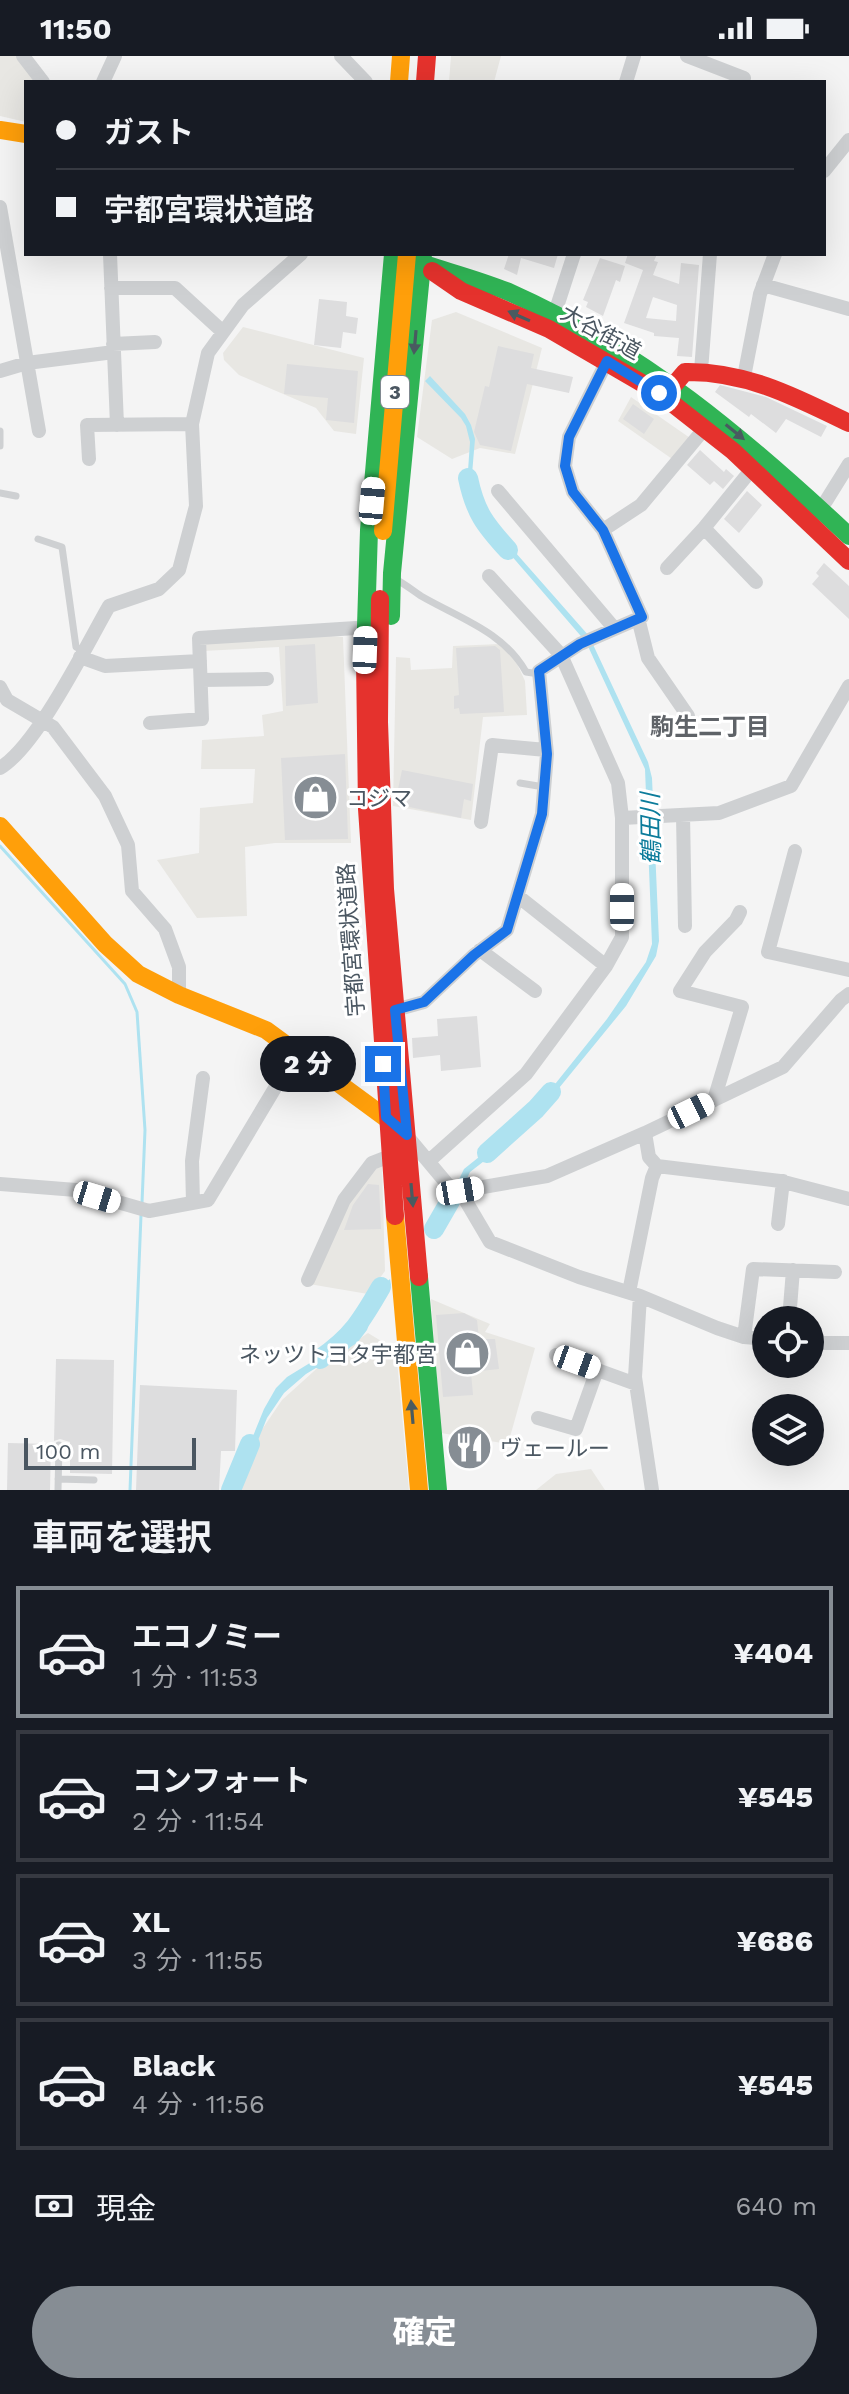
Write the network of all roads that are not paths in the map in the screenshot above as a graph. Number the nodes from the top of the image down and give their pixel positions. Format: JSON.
{"nodes":[{"id":1,"x":23,"y":56,"type":"edge"},
{"id":2,"x":115,"y":56,"type":"edge"},
{"id":3,"x":341,"y":56,"type":"edge"},
{"id":4,"x":401,"y":56,"type":"edge"},
{"id":5,"x":413,"y":56,"type":"edge"},
{"id":6,"x":427,"y":56,"type":"edge"},
{"id":7,"x":440,"y":56,"type":"edge"},
{"id":8,"x":634,"y":56,"type":"edge"},
{"id":9,"x":687,"y":56,"type":"edge"},
{"id":10,"x":744,"y":78,"type":"dead end"},
{"id":11,"x":41,"y":80,"type":"edge"},
{"id":12,"x":104,"y":80,"type":"edge"},
{"id":13,"x":364,"y":80,"type":"edge"},
{"id":14,"x":399,"y":80,"type":"edge"},
{"id":15,"x":411,"y":80,"type":"edge"},
{"id":16,"x":425,"y":80,"type":"edge"},
{"id":17,"x":438,"y":80,"type":"edge"},
{"id":18,"x":627,"y":80,"type":"edge"},
{"id":19,"x":0,"y":130,"type":"edge"},
{"id":20,"x":24,"y":134,"type":"edge"},
{"id":21,"x":849,"y":140,"type":"edge"},
{"id":22,"x":826,"y":169,"type":"edge"},
{"id":23,"x":0,"y":213,"type":"edge"},
{"id":24,"x":110,"y":256,"type":"edge"},
{"id":25,"x":299,"y":256,"type":"edge"},
{"id":26,"x":381,"y":256,"type":"edge"},
{"id":27,"x":395,"y":256,"type":"edge"},
{"id":28,"x":573,"y":256,"type":"edge"},
{"id":29,"x":710,"y":256,"type":"edge"},
{"id":30,"x":774,"y":256,"type":"edge"},
{"id":31,"x":417,"y":257,"type":"edge"},
{"id":32,"x":763,"y":285,"type":"junction"},
{"id":33,"x":111,"y":288,"type":"junction"},
{"id":34,"x":849,"y":309,"type":"edge"},
{"id":35,"x":552,"y":322,"type":"junction"},
{"id":36,"x":223,"y":332,"type":"junction"},
{"id":37,"x":155,"y":342,"type":"dead end"},
{"id":38,"x":114,"y":348,"type":"junction"},
{"id":39,"x":607,"y":361,"type":"junction"},
{"id":40,"x":27,"y":363,"type":"junction"},
{"id":41,"x":0,"y":371,"type":"edge"},
{"id":42,"x":701,"y":371,"type":"junction"},
{"id":43,"x":744,"y":377,"type":"junction"},
{"id":44,"x":673,"y":386,"type":"junction"},
{"id":45,"x":849,"y":423,"type":"edge"},
{"id":46,"x":192,"y":424,"type":"junction"},
{"id":47,"x":117,"y":425,"type":"junction"},
{"id":48,"x":705,"y":428,"type":"junction"},
{"id":49,"x":0,"y":431,"type":"edge"},
{"id":50,"x":39,"y":431,"type":"dead end"},
{"id":51,"x":0,"y":446,"type":"edge"},
{"id":52,"x":89,"y":459,"type":"dead end"},
{"id":53,"x":849,"y":464,"type":"edge"},
{"id":54,"x":752,"y":469,"type":"junction"},
{"id":55,"x":498,"y":491,"type":"dead end"},
{"id":56,"x":0,"y":493,"type":"edge"},
{"id":57,"x":16,"y":496,"type":"dead end"},
{"id":58,"x":813,"y":515,"type":"junction"},
{"id":59,"x":704,"y":528,"type":"junction"},
{"id":60,"x":376,"y":530,"type":"junction"},
{"id":61,"x":603,"y":530,"type":"junction"},
{"id":62,"x":849,"y":536,"type":"edge"},
{"id":63,"x":38,"y":539,"type":"dead end"},
{"id":64,"x":849,"y":561,"type":"edge"},
{"id":65,"x":667,"y":568,"type":"dead end"},
{"id":66,"x":489,"y":576,"type":"dead end"},
{"id":67,"x":392,"y":578,"type":"junction"},
{"id":68,"x":756,"y":582,"type":"dead end"},
{"id":69,"x":638,"y":618,"type":"junction"},
{"id":70,"x":356,"y":628,"type":"junction"},
{"id":71,"x":614,"y":628,"type":"junction"},
{"id":72,"x":81,"y":654,"type":"junction"},
{"id":73,"x":561,"y":655,"type":"junction"},
{"id":74,"x":200,"y":661,"type":"junction"},
{"id":75,"x":539,"y":674,"type":"junction"},
{"id":76,"x":267,"y":679,"type":"dead end"},
{"id":77,"x":201,"y":680,"type":"junction"},
{"id":78,"x":849,"y":686,"type":"edge"},
{"id":79,"x":0,"y":687,"type":"edge"},
{"id":80,"x":688,"y":716,"type":"dead end"},
{"id":81,"x":41,"y":722,"type":"junction"},
{"id":82,"x":372,"y":722,"type":"junction"},
{"id":83,"x":150,"y":723,"type":"dead end"},
{"id":84,"x":546,"y":750,"type":"junction"},
{"id":85,"x":0,"y":768,"type":"edge"},
{"id":86,"x":520,"y":783,"type":"dead end"},
{"id":87,"x":544,"y":787,"type":"junction"},
{"id":88,"x":683,"y":815,"type":"junction"},
{"id":89,"x":622,"y":818,"type":"junction"},
{"id":90,"x":481,"y":822,"type":"dead end"},
{"id":91,"x":0,"y":826,"type":"edge"},
{"id":92,"x":795,"y":851,"type":"dead end"},
{"id":93,"x":519,"y":897,"type":"junction"},
{"id":94,"x":740,"y":912,"type":"dead end"},
{"id":95,"x":685,"y":926,"type":"dead end"},
{"id":96,"x":480,"y":950,"type":"junction"},
{"id":97,"x":606,"y":966,"type":"junction"},
{"id":98,"x":849,"y":970,"type":"edge"},
{"id":99,"x":535,"y":991,"type":"dead end"},
{"id":100,"x":849,"y":994,"type":"edge"},
{"id":101,"x":179,"y":995,"type":"junction"},
{"id":102,"x":395,"y":1010,"type":"junction"},
{"id":103,"x":300,"y":1053,"type":"junction"},
{"id":104,"x":203,"y":1078,"type":"dead end"},
{"id":105,"x":714,"y":1100,"type":"junction"},
{"id":106,"x":386,"y":1117,"type":"junction"},
{"id":107,"x":645,"y":1133,"type":"junction"},
{"id":108,"x":407,"y":1135,"type":"junction"},
{"id":109,"x":390,"y":1156,"type":"junction"},
{"id":110,"x":429,"y":1161,"type":"junction"},
{"id":111,"x":657,"y":1166,"type":"junction"},
{"id":112,"x":783,"y":1181,"type":"junction"},
{"id":113,"x":0,"y":1184,"type":"edge"},
{"id":114,"x":454,"y":1188,"type":"junction"},
{"id":115,"x":849,"y":1199,"type":"edge"},
{"id":116,"x":193,"y":1203,"type":"junction"},
{"id":117,"x":778,"y":1224,"type":"dead end"},
{"id":118,"x":793,"y":1270,"type":"junction"},
{"id":119,"x":835,"y":1272,"type":"dead end"},
{"id":120,"x":308,"y":1280,"type":"dead end"},
{"id":121,"x":634,"y":1294,"type":"junction"},
{"id":122,"x":790,"y":1306,"type":"edge"},
{"id":123,"x":744,"y":1337,"type":"junction"},
{"id":124,"x":752,"y":1338,"type":"edge"},
{"id":125,"x":824,"y":1343,"type":"edge"},
{"id":126,"x":849,"y":1343,"type":"edge"},
{"id":127,"x":556,"y":1355,"type":"dead end"},
{"id":128,"x":597,"y":1370,"type":"junction"},
{"id":129,"x":636,"y":1384,"type":"junction"},
{"id":130,"x":538,"y":1418,"type":"dead end"},
{"id":131,"x":59,"y":1445,"type":"dead end"},
{"id":132,"x":58,"y":1479,"type":"junction"},
{"id":133,"x":94,"y":1480,"type":"dead end"},
{"id":134,"x":58,"y":1490,"type":"edge"},
{"id":135,"x":419,"y":1490,"type":"edge"},
{"id":136,"x":438,"y":1490,"type":"edge"},
{"id":137,"x":652,"y":1490,"type":"edge"}],
"edges":[{"from":1,"to":11,"type":"street"},
{"from":2,"to":12,"type":"street"},
{"from":3,"to":13,"type":"street"},
{"from":4,"to":14,"type":"main road"},
{"from":5,"to":15,"type":"main road"},
{"from":6,"to":16,"type":"main road"},
{"from":7,"to":17,"type":"main road"},
{"from":8,"to":18,"type":"street"},
{"from":9,"to":10,"type":"street"},
{"from":19,"to":20,"type":"main road"},
{"from":21,"to":22,"type":"street"},
{"from":23,"to":40,"type":"street"},
{"from":24,"to":33,"type":"street"},
{"from":25,"to":36,"type":"street"},
{"from":26,"to":70,"type":"main road","number":"3"},
{"from":27,"to":60,"type":"main road","number":"3"},
{"from":28,"to":35,"type":"street"},
{"from":29,"to":42,"type":"street"},
{"from":30,"to":32,"type":"street"},
{"from":31,"to":35,"type":"main road","name":"大谷街道"},
{"from":31,"to":60,"type":"main road","number":"3","bridge":true},
{"from":31,"to":67,"type":"main road","number":"3","one_way":true},
{"from":32,"to":34,"type":"street"},
{"from":32,"to":43,"type":"street"},
{"from":33,"to":36,"type":"street"},
{"from":33,"to":38,"type":"street"},
{"from":35,"to":39,"type":"main road","name":"大谷街道"},
{"from":35,"to":44,"type":"main road","name":"大谷街道"},
{"from":36,"to":46,"type":"street"},
{"from":37,"to":38,"type":"street"},
{"from":38,"to":40,"type":"street"},
{"from":38,"to":47,"type":"street"},
{"from":39,"to":48,"type":"main road","name":"大谷街道"},
{"from":39,"to":61,"type":"street"},
{"from":40,"to":41,"type":"street"},
{"from":40,"to":50,"type":"street"},
{"from":42,"to":43,"type":"main road"},
{"from":42,"to":44,"type":"main road"},
{"from":43,"to":45,"type":"main road"},
{"from":44,"to":58,"type":"main road","name":"大谷街道","one_way":true},
{"from":46,"to":47,"type":"street"},
{"from":46,"to":72,"type":"street"},
{"from":47,"to":52,"type":"street"},
{"from":48,"to":54,"type":"main road","name":"大谷街道"},
{"from":48,"to":61,"type":"street"},
{"from":49,"to":51,"type":"lane"},
{"from":53,"to":58,"type":"street"},
{"from":54,"to":58,"type":"main road","name":"大谷街道"},
{"from":54,"to":59,"type":"street"},
{"from":55,"to":71,"type":"street"},
{"from":56,"to":57,"type":"lane"},
{"from":58,"to":62,"type":"main road","name":"大谷街道"},
{"from":58,"to":64,"type":"main road","name":"大谷街道"},
{"from":59,"to":65,"type":"street"},
{"from":59,"to":68,"type":"street"},
{"from":60,"to":82,"type":"main road","name":"宇都宮環状道路","number":"3"},
{"from":61,"to":69,"type":"street"},
{"from":63,"to":72,"type":"lane"},
{"from":66,"to":73,"type":"street"},
{"from":67,"to":75,"type":"lane"},
{"from":67,"to":82,"type":"main road","number":"3"},
{"from":69,"to":71,"type":"street"},
{"from":69,"to":80,"type":"street"},
{"from":70,"to":74,"type":"street"},
{"from":70,"to":82,"type":"main road","number":"3"},
{"from":71,"to":73,"type":"street"},
{"from":72,"to":74,"type":"street"},
{"from":72,"to":81,"type":"street"},
{"from":73,"to":75,"type":"street"},
{"from":73,"to":89,"type":"street"},
{"from":74,"to":77,"type":"street"},
{"from":75,"to":84,"type":"street"},
{"from":76,"to":77,"type":"street"},
{"from":77,"to":83,"type":"street"},
{"from":78,"to":88,"type":"street"},
{"from":79,"to":81,"type":"street"},
{"from":81,"to":85,"type":"street"},
{"from":81,"to":101,"type":"street"},
{"from":82,"to":102,"type":"main road","name":"宇都宮環状道路","number":"3"},
{"from":82,"to":106,"type":"main road","name":"宇都宮環状道路","number":"3"},
{"from":84,"to":87,"type":"street"},
{"from":84,"to":90,"type":"street"},
{"from":86,"to":87,"type":"lane"},
{"from":87,"to":93,"type":"street"},
{"from":88,"to":89,"type":"street"},
{"from":88,"to":95,"type":"street"},
{"from":89,"to":97,"type":"street"},
{"from":91,"to":101,"type":"main road"},
{"from":92,"to":98,"type":"street"},
{"from":93,"to":96,"type":"street"},
{"from":93,"to":97,"type":"street"},
{"from":94,"to":105,"type":"street"},
{"from":96,"to":99,"type":"street"},
{"from":96,"to":102,"type":"street"},
{"from":97,"to":110,"type":"street"},
{"from":100,"to":105,"type":"street"},
{"from":101,"to":103,"type":"main road"},
{"from":102,"to":108,"type":"main road","name":"宇都宮環状道路","number":"3"},
{"from":103,"to":106,"type":"main road"},
{"from":103,"to":116,"type":"street"},
{"from":104,"to":116,"type":"street"},
{"from":105,"to":107,"type":"street"},
{"from":106,"to":108,"type":"main road"},
{"from":106,"to":109,"type":"main road","name":"宇都宮環状道路","number":"3"},
{"from":107,"to":111,"type":"street"},
{"from":107,"to":114,"type":"street"},
{"from":108,"to":110,"type":"street"},
{"from":108,"to":136,"type":"main road","name":"宇都宮環状道路","number":"3","one_way":true},
{"from":109,"to":120,"type":"street"},
{"from":135,"to":109,"type":"main road","name":"宇都宮環状道路","number":"3","one_way":true},
{"from":110,"to":114,"type":"street"},
{"from":111,"to":112,"type":"street"},
{"from":111,"to":121,"type":"street"},
{"from":112,"to":115,"type":"street"},
{"from":112,"to":117,"type":"street"},
{"from":113,"to":116,"type":"street"},
{"from":114,"to":121,"type":"street"},
{"from":118,"to":119,"type":"street"},
{"from":118,"to":122,"type":"street"},
{"from":118,"to":123,"type":"street"},
{"from":121,"to":123,"type":"street"},
{"from":121,"to":129,"type":"street"},
{"from":123,"to":124,"type":"street"},
{"from":125,"to":126,"type":"street"},
{"from":127,"to":128,"type":"street"},
{"from":128,"to":129,"type":"street"},
{"from":128,"to":130,"type":"street"},
{"from":129,"to":137,"type":"street"},
{"from":131,"to":132,"type":"lane"},
{"from":132,"to":133,"type":"lane"},
{"from":132,"to":134,"type":"lane"}]}
